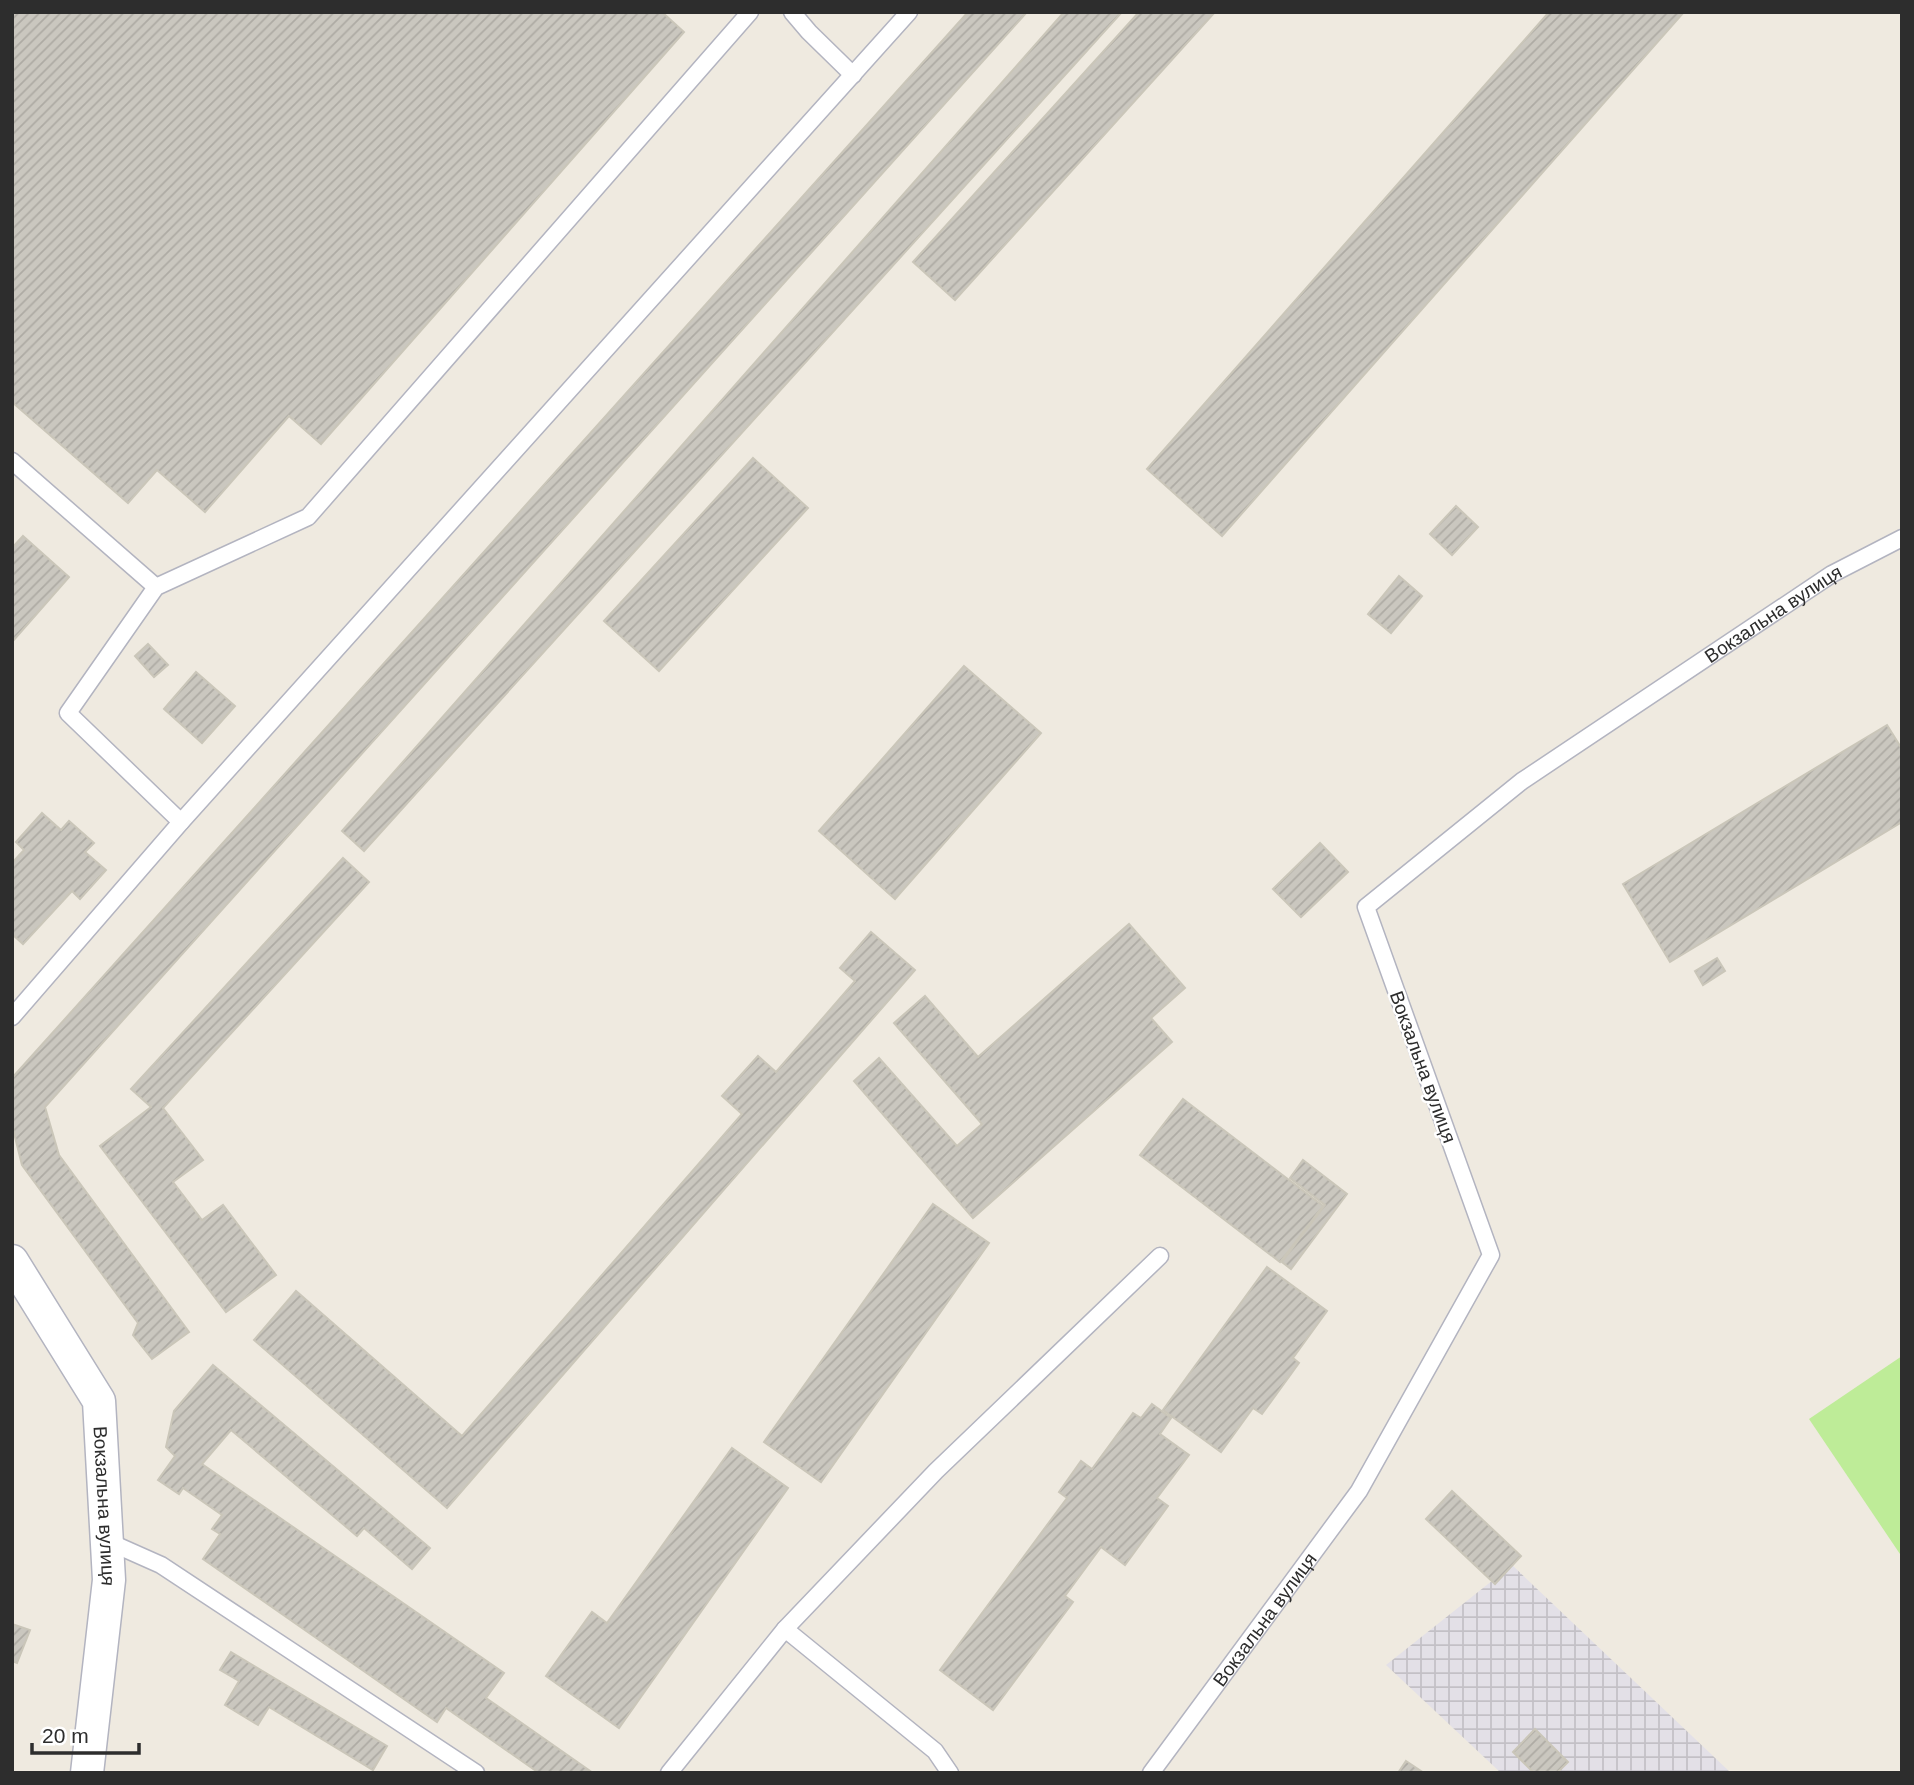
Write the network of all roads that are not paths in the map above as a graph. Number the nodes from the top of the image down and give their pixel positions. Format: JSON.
{"nodes":[{"id":1,"x":750,"y":12,"type":"edge"},
{"id":2,"x":792,"y":12,"type":"edge"},
{"id":3,"x":909,"y":12,"type":"edge"},
{"id":4,"x":853,"y":75,"type":"junction"},
{"id":5,"x":12,"y":461,"type":"edge"},
{"id":6,"x":1902,"y":538,"type":"edge"},
{"id":7,"x":156,"y":587,"type":"junction"},
{"id":8,"x":181,"y":822,"type":"junction"},
{"id":9,"x":12,"y":1017,"type":"edge"},
{"id":10,"x":1160,"y":1256,"type":"dead end"},
{"id":11,"x":12,"y":1261,"type":"edge"},
{"id":12,"x":107,"y":1541,"type":"junction"},
{"id":13,"x":785,"y":1629,"type":"junction"},
{"id":14,"x":87,"y":1773,"type":"edge"},
{"id":15,"x":476,"y":1773,"type":"edge"},
{"id":16,"x":669,"y":1773,"type":"edge"},
{"id":17,"x":950,"y":1773,"type":"edge"},
{"id":18,"x":1151,"y":1773,"type":"edge"}],
"edges":[{"from":1,"to":7,"type":"lane"},
{"from":2,"to":4,"type":"lane"},
{"from":3,"to":4,"type":"lane"},
{"from":4,"to":8,"type":"lane"},
{"from":5,"to":7,"type":"lane"},
{"from":6,"to":18,"type":"lane","name":"Вокзальна вулиця"},
{"from":7,"to":8,"type":"lane"},
{"from":8,"to":9,"type":"lane"},
{"from":10,"to":13,"type":"lane"},
{"from":11,"to":12,"type":"street","name":"Вокзальна вулиця"},
{"from":12,"to":14,"type":"street","name":"Вокзальна вулиця"},
{"from":12,"to":15,"type":"lane"},
{"from":13,"to":16,"type":"lane"},
{"from":13,"to":17,"type":"lane"}]}
